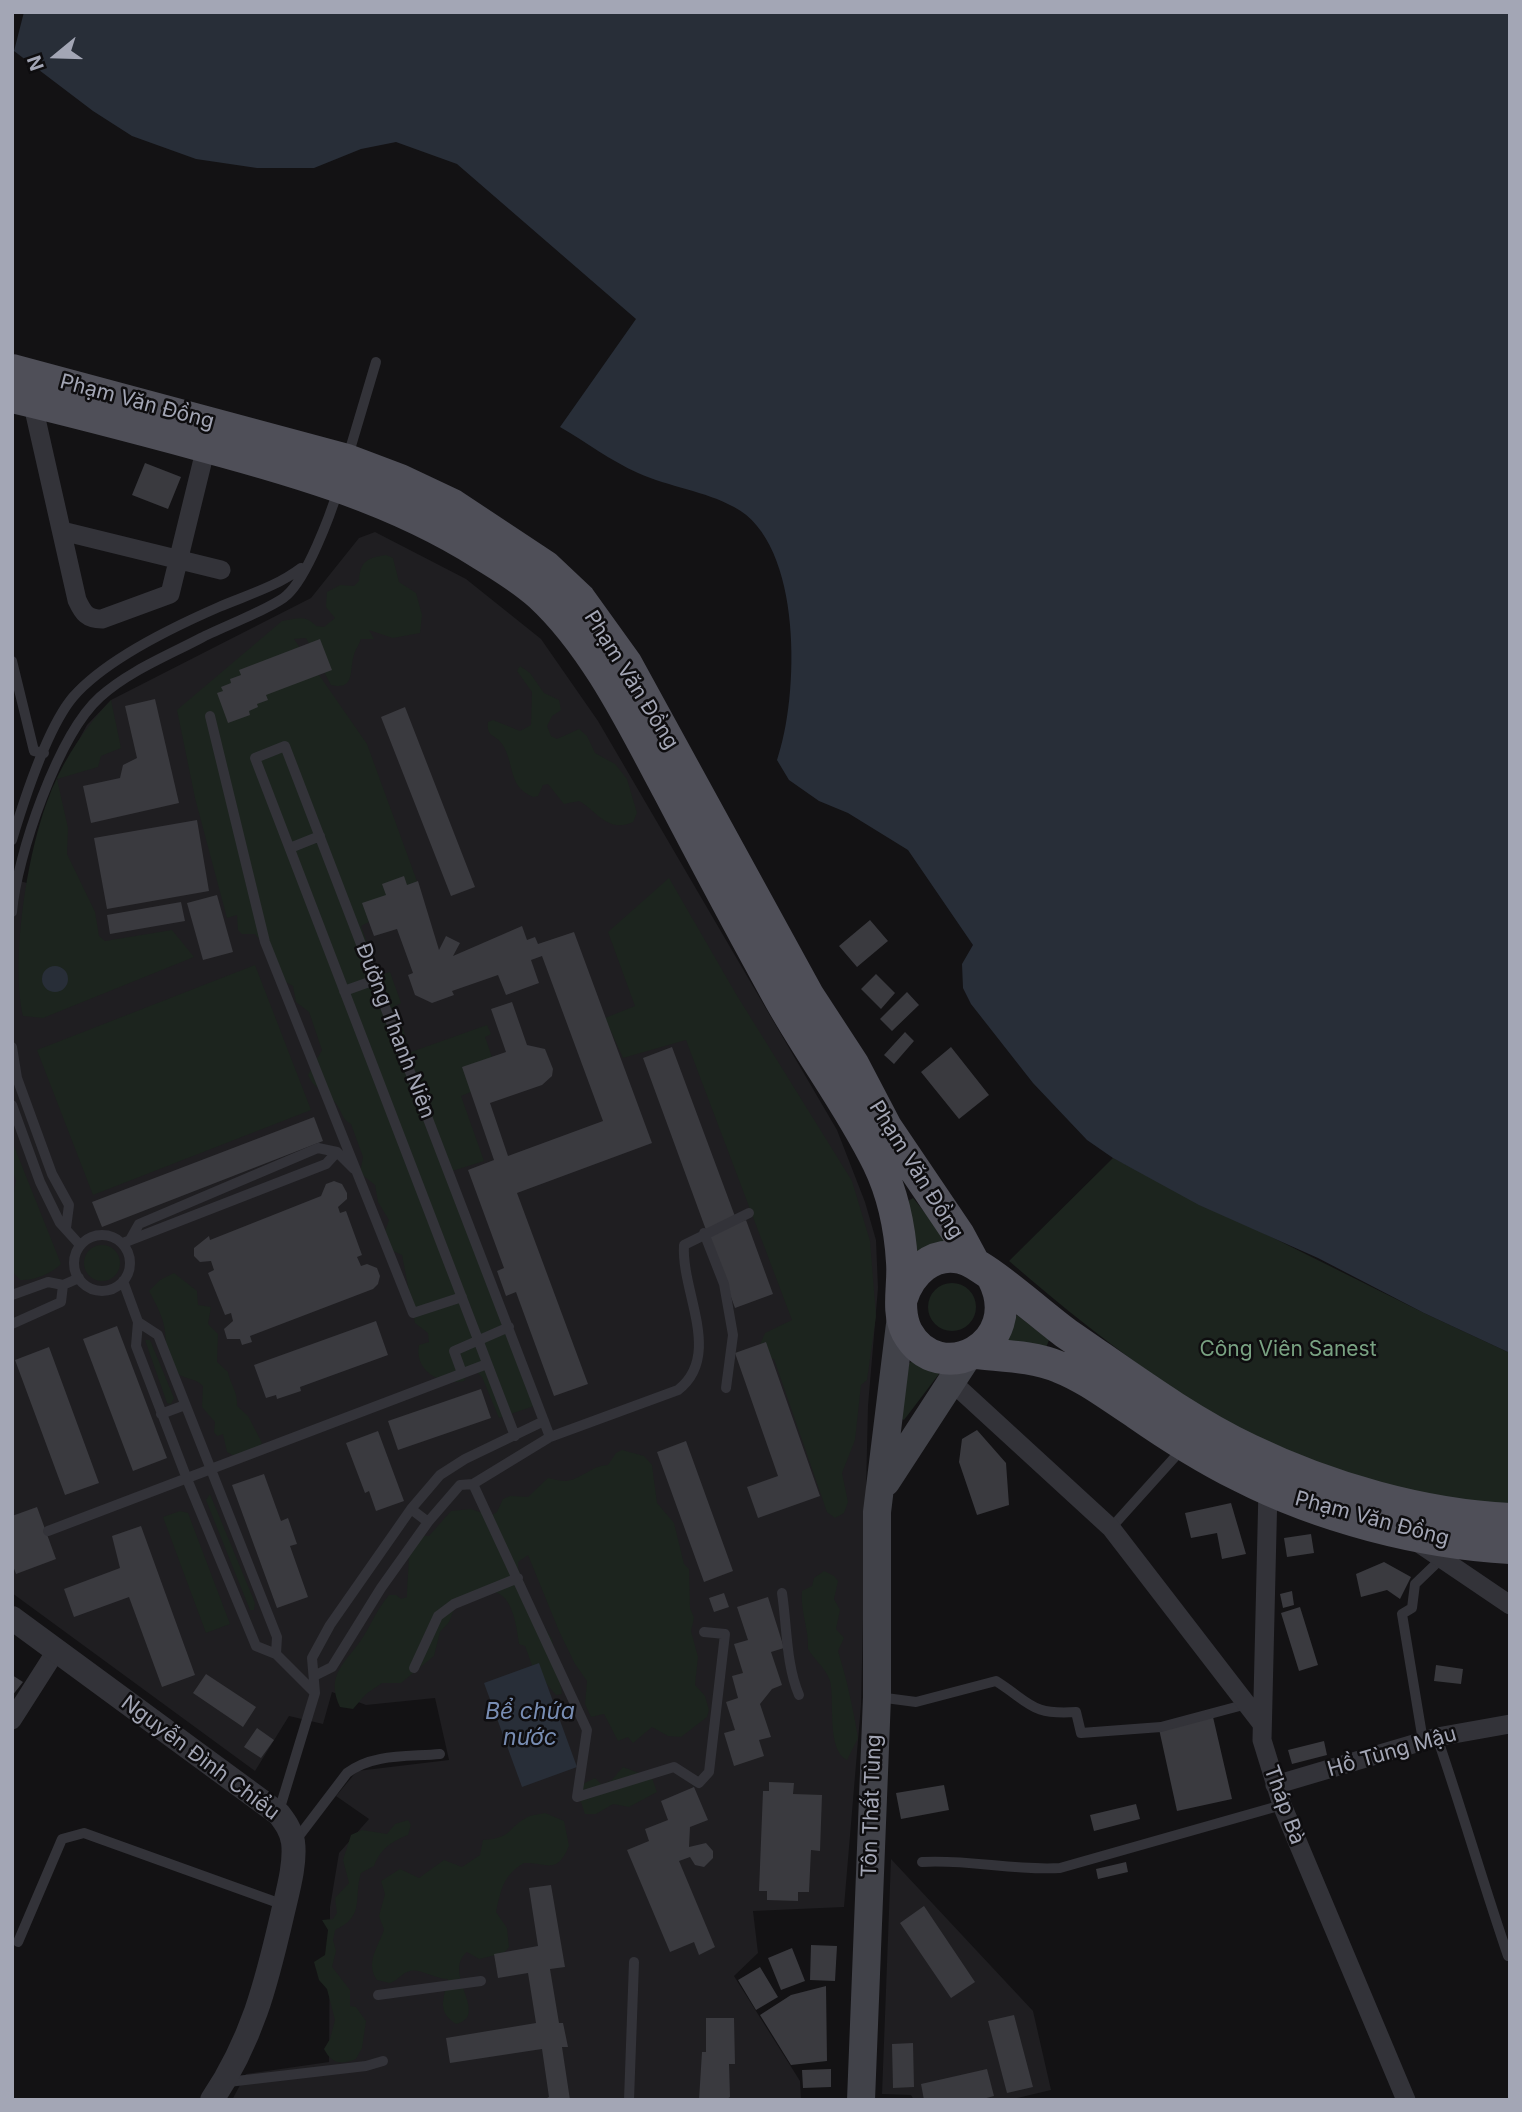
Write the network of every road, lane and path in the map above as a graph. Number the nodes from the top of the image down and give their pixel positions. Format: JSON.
{"nodes":[{"id":1,"x":376,"y":362,"type":"dead end"},
{"id":2,"x":12,"y":370,"type":"edge"},
{"id":3,"x":22,"y":399,"type":"edge"},
{"id":4,"x":206,"y":447,"type":"junction"},
{"id":5,"x":343,"y":473,"type":"junction"},
{"id":6,"x":62,"y":531,"type":"junction"},
{"id":7,"x":178,"y":560,"type":"junction"},
{"id":8,"x":307,"y":564,"type":"junction"},
{"id":9,"x":220,"y":570,"type":"dead end"},
{"id":10,"x":218,"y":607,"type":"junction"},
{"id":11,"x":225,"y":625,"type":"junction"},
{"id":12,"x":12,"y":661,"type":"edge"},
{"id":13,"x":210,"y":716,"type":"dead end"},
{"id":14,"x":52,"y":729,"type":"junction"},
{"id":15,"x":68,"y":739,"type":"junction"},
{"id":16,"x":44,"y":753,"type":"junction"},
{"id":17,"x":16,"y":825,"type":"junction"},
{"id":18,"x":33,"y":830,"type":"junction"},
{"id":19,"x":320,"y":836,"type":"junction"},
{"id":20,"x":12,"y":840,"type":"edge"},
{"id":21,"x":289,"y":848,"type":"junction"},
{"id":22,"x":12,"y":912,"type":"edge"},
{"id":23,"x":375,"y":979,"type":"junction"},
{"id":24,"x":344,"y":991,"type":"junction"},
{"id":25,"x":12,"y":1046,"type":"edge"},
{"id":26,"x":853,"y":1064,"type":"junction"},
{"id":27,"x":12,"y":1105,"type":"edge"},
{"id":28,"x":337,"y":1152,"type":"junction"},
{"id":29,"x":358,"y":1172,"type":"junction"},
{"id":30,"x":221,"y":1189,"type":"junction"},
{"id":31,"x":226,"y":1201,"type":"junction"},
{"id":32,"x":748,"y":1213,"type":"dead end"},
{"id":33,"x":66,"y":1228,"type":"junction"},
{"id":34,"x":704,"y":1233,"type":"junction"},
{"id":35,"x":127,"y":1242,"type":"junction"},
{"id":36,"x":80,"y":1245,"type":"junction"},
{"id":37,"x":983,"y":1269,"type":"junction"},
{"id":38,"x":79,"y":1278,"type":"junction"},
{"id":39,"x":123,"y":1281,"type":"junction"},
{"id":40,"x":63,"y":1285,"type":"junction"},
{"id":41,"x":12,"y":1295,"type":"edge"},
{"id":42,"x":462,"y":1297,"type":"junction"},
{"id":43,"x":901,"y":1308,"type":"junction"},
{"id":44,"x":138,"y":1322,"type":"junction"},
{"id":45,"x":12,"y":1324,"type":"edge"},
{"id":46,"x":509,"y":1327,"type":"junction"},
{"id":47,"x":479,"y":1343,"type":"junction"},
{"id":48,"x":487,"y":1364,"type":"junction"},
{"id":49,"x":965,"y":1364,"type":"junction"},
{"id":50,"x":1113,"y":1364,"type":"junction"},
{"id":51,"x":462,"y":1373,"type":"junction"},
{"id":52,"x":726,"y":1388,"type":"dead end"},
{"id":53,"x":185,"y":1405,"type":"junction"},
{"id":54,"x":161,"y":1413,"type":"junction"},
{"id":55,"x":544,"y":1420,"type":"junction"},
{"id":56,"x":515,"y":1436,"type":"junction"},
{"id":57,"x":550,"y":1437,"type":"junction"},
{"id":58,"x":1186,"y":1445,"type":"junction"},
{"id":59,"x":452,"y":1466,"type":"junction"},
{"id":60,"x":210,"y":1471,"type":"junction"},
{"id":61,"x":187,"y":1479,"type":"junction"},
{"id":62,"x":473,"y":1484,"type":"junction"},
{"id":63,"x":460,"y":1485,"type":"junction"},
{"id":64,"x":1268,"y":1489,"type":"junction"},
{"id":65,"x":411,"y":1508,"type":"junction"},
{"id":66,"x":877,"y":1512,"type":"junction"},
{"id":67,"x":1510,"y":1519,"type":"edge"},
{"id":68,"x":428,"y":1522,"type":"junction"},
{"id":69,"x":1111,"y":1528,"type":"junction"},
{"id":70,"x":48,"y":1531,"type":"dead end"},
{"id":71,"x":1401,"y":1531,"type":"junction"},
{"id":72,"x":1498,"y":1547,"type":"edge"},
{"id":73,"x":1442,"y":1558,"type":"junction"},
{"id":74,"x":518,"y":1578,"type":"junction"},
{"id":75,"x":1482,"y":1586,"type":"junction"},
{"id":76,"x":782,"y":1593,"type":"dead end"},
{"id":77,"x":1510,"y":1605,"type":"edge"},
{"id":78,"x":12,"y":1618,"type":"edge"},
{"id":79,"x":704,"y":1632,"type":"dead end"},
{"id":80,"x":56,"y":1651,"type":"junction"},
{"id":81,"x":276,"y":1654,"type":"junction"},
{"id":82,"x":414,"y":1668,"type":"dead end"},
{"id":83,"x":316,"y":1675,"type":"junction"},
{"id":84,"x":315,"y":1693,"type":"junction"},
{"id":85,"x":799,"y":1695,"type":"dead end"},
{"id":86,"x":877,"y":1697,"type":"junction"},
{"id":87,"x":1247,"y":1704,"type":"junction"},
{"id":88,"x":12,"y":1720,"type":"edge"},
{"id":89,"x":1262,"y":1724,"type":"junction"},
{"id":90,"x":1510,"y":1724,"type":"edge"},
{"id":91,"x":1430,"y":1739,"type":"junction"},
{"id":92,"x":440,"y":1754,"type":"dead end"},
{"id":93,"x":1275,"y":1785,"type":"junction"},
{"id":94,"x":1282,"y":1805,"type":"junction"},
{"id":95,"x":279,"y":1814,"type":"junction"},
{"id":96,"x":293,"y":1843,"type":"junction"},
{"id":97,"x":922,"y":1861,"type":"dead end"},
{"id":98,"x":285,"y":1905,"type":"junction"},
{"id":99,"x":18,"y":1942,"type":"dead end"},
{"id":100,"x":1509,"y":1957,"type":"edge"},
{"id":101,"x":634,"y":1962,"type":"dead end"},
{"id":102,"x":481,"y":1981,"type":"dead end"},
{"id":103,"x":378,"y":1995,"type":"dead end"},
{"id":104,"x":383,"y":2061,"type":"dead end"},
{"id":105,"x":218,"y":2091,"type":"edge"},
{"id":106,"x":629,"y":2100,"type":"edge"},
{"id":107,"x":861,"y":2100,"type":"edge"},
{"id":108,"x":1406,"y":2100,"type":"edge"}],
"edges":[{"from":1,"to":5,"type":"lane"},
{"from":2,"to":5,"type":"main road","name":"Phạm Văn Đồng"},
{"from":3,"to":4,"type":"main road","name":"Phạm Văn Đồng"},
{"from":3,"to":6,"type":"street"},
{"from":4,"to":5,"type":"main road","name":"Phạm Văn Đồng"},
{"from":4,"to":7,"type":"street"},
{"from":5,"to":8,"type":"lane"},
{"from":5,"to":26,"type":"main road","name":"Phạm Văn Đồng"},
{"from":5,"to":43,"type":"main road","name":"Phạm Văn Đồng"},
{"from":6,"to":7,"type":"street"},
{"from":6,"to":7,"type":"street"},
{"from":7,"to":9,"type":"street"},
{"from":8,"to":10,"type":"lane"},
{"from":8,"to":11,"type":"lane"},
{"from":10,"to":11,"type":"lane"},
{"from":10,"to":14,"type":"lane"},
{"from":11,"to":15,"type":"lane"},
{"from":12,"to":16,"type":"lane"},
{"from":13,"to":29,"type":"lane"},
{"from":14,"to":15,"type":"lane"},
{"from":14,"to":16,"type":"lane"},
{"from":15,"to":18,"type":"lane"},
{"from":16,"to":17,"type":"lane"},
{"from":17,"to":18,"type":"lane"},
{"from":17,"to":20,"type":"lane"},
{"from":18,"to":22,"type":"lane"},
{"from":19,"to":21,"type":"lane"},
{"from":19,"to":21,"type":"lane","name":"Đường Thanh Niên"},
{"from":19,"to":23,"type":"lane","name":"Đường Thanh Niên"},
{"from":21,"to":24,"type":"lane","name":"Đường Thanh Niên"},
{"from":23,"to":24,"type":"lane"},
{"from":23,"to":46,"type":"lane","name":"Đường Thanh Niên"},
{"from":24,"to":42,"type":"lane","name":"Đường Thanh Niên"},
{"from":25,"to":33,"type":"lane"},
{"from":26,"to":37,"type":"main road","name":"Phạm Văn Đồng"},
{"from":26,"to":50,"type":"main road"},
{"from":27,"to":33,"type":"lane"},
{"from":28,"to":29,"type":"lane"},
{"from":28,"to":30,"type":"lane"},
{"from":28,"to":31,"type":"lane"},
{"from":29,"to":42,"type":"lane"},
{"from":30,"to":31,"type":"lane"},
{"from":30,"to":35,"type":"lane"},
{"from":31,"to":35,"type":"lane"},
{"from":32,"to":34,"type":"lane"},
{"from":33,"to":36,"type":"lane"},
{"from":34,"to":52,"type":"lane"},
{"from":34,"to":57,"type":"lane"},
{"from":35,"to":36,"type":"lane"},
{"from":35,"to":39,"type":"lane"},
{"from":36,"to":38,"type":"lane"},
{"from":37,"to":43,"type":"main road","name":"Phạm Văn Đồng"},
{"from":37,"to":49,"type":"main road","name":"Phạm Văn Đồng"},
{"from":37,"to":50,"type":"main road","name":"Phạm Văn Đồng"},
{"from":38,"to":39,"type":"lane"},
{"from":38,"to":40,"type":"lane"},
{"from":39,"to":44,"type":"lane"},
{"from":40,"to":41,"type":"lane"},
{"from":40,"to":45,"type":"lane"},
{"from":42,"to":47,"type":"lane","name":"Đường Thanh Niên"},
{"from":43,"to":49,"type":"main road","name":"Phạm Văn Đồng"},
{"from":43,"to":66,"type":"main road","name":"Tôn Thất Tùng"},
{"from":44,"to":53,"type":"lane"},
{"from":44,"to":54,"type":"lane"},
{"from":46,"to":47,"type":"lane"},
{"from":46,"to":55,"type":"lane","name":"Đường Thanh Niên"},
{"from":47,"to":48,"type":"lane","name":"Đường Thanh Niên"},
{"from":47,"to":51,"type":"lane"},
{"from":48,"to":51,"type":"lane"},
{"from":48,"to":56,"type":"lane","name":"Đường Thanh Niên"},
{"from":49,"to":58,"type":"main road","name":"Phạm Văn Đồng"},
{"from":49,"to":66,"type":"main road","name":"Tôn Thất Tùng"},
{"from":49,"to":69,"type":"street"},
{"from":50,"to":67,"type":"main road","name":"Phạm Văn Đồng"},
{"from":51,"to":60,"type":"lane"},
{"from":53,"to":54,"type":"lane"},
{"from":53,"to":60,"type":"lane"},
{"from":54,"to":61,"type":"lane"},
{"from":55,"to":56,"type":"lane"},
{"from":55,"to":57,"type":"lane","name":"Đường Thanh Niên"},
{"from":56,"to":59,"type":"lane"},
{"from":57,"to":62,"type":"lane"},
{"from":58,"to":64,"type":"main road","name":"Phạm Văn Đồng"},
{"from":58,"to":69,"type":"lane"},
{"from":59,"to":63,"type":"lane"},
{"from":59,"to":65,"type":"lane"},
{"from":60,"to":61,"type":"lane"},
{"from":60,"to":81,"type":"lane"},
{"from":61,"to":70,"type":"lane"},
{"from":61,"to":81,"type":"lane"},
{"from":62,"to":63,"type":"lane"},
{"from":62,"to":74,"type":"lane"},
{"from":63,"to":68,"type":"lane"},
{"from":64,"to":71,"type":"main road","name":"Phạm Văn Đồng"},
{"from":64,"to":89,"type":"street","name":"Tháp Bà"},
{"from":65,"to":68,"type":"lane"},
{"from":65,"to":83,"type":"lane"},
{"from":66,"to":86,"type":"main road","name":"Tôn Thất Tùng"},
{"from":68,"to":83,"type":"lane"},
{"from":69,"to":87,"type":"street"},
{"from":71,"to":72,"type":"main road","name":"Phạm Văn Đồng"},
{"from":71,"to":73,"type":"street"},
{"from":72,"to":75,"type":"street"},
{"from":73,"to":75,"type":"street"},
{"from":73,"to":91,"type":"lane"},
{"from":74,"to":79,"type":"lane"},
{"from":74,"to":82,"type":"lane"},
{"from":75,"to":77,"type":"street"},
{"from":76,"to":85,"type":"lane"},
{"from":78,"to":80,"type":"street","name":"Nguyễn Đình Chiểu"},
{"from":80,"to":88,"type":"street"},
{"from":80,"to":95,"type":"street","name":"Nguyễn Đình Chiểu"},
{"from":81,"to":84,"type":"lane"},
{"from":83,"to":84,"type":"lane"},
{"from":84,"to":95,"type":"lane"},
{"from":86,"to":87,"type":"lane"},
{"from":86,"to":107,"type":"main road","name":"Tôn Thất Tùng"},
{"from":87,"to":89,"type":"street"},
{"from":89,"to":93,"type":"street","name":"Tháp Bà"},
{"from":90,"to":91,"type":"street","name":"Hồ Tùng Mậu"},
{"from":91,"to":93,"type":"street","name":"Hồ Tùng Mậu"},
{"from":91,"to":100,"type":"lane"},
{"from":92,"to":96,"type":"lane"},
{"from":93,"to":94,"type":"street","name":"Tháp Bà"},
{"from":94,"to":97,"type":"lane"},
{"from":94,"to":108,"type":"street","name":"Tháp Bà"},
{"from":95,"to":96,"type":"street","name":"Nguyễn Đình Chiểu"},
{"from":96,"to":98,"type":"street","name":"Nguyễn Đình Chiểu"},
{"from":98,"to":99,"type":"lane"},
{"from":98,"to":105,"type":"street","name":"Nguyễn Đình Chiểu"},
{"from":101,"to":106,"type":"lane"},
{"from":102,"to":103,"type":"lane"},
{"from":104,"to":105,"type":"lane"}]}
